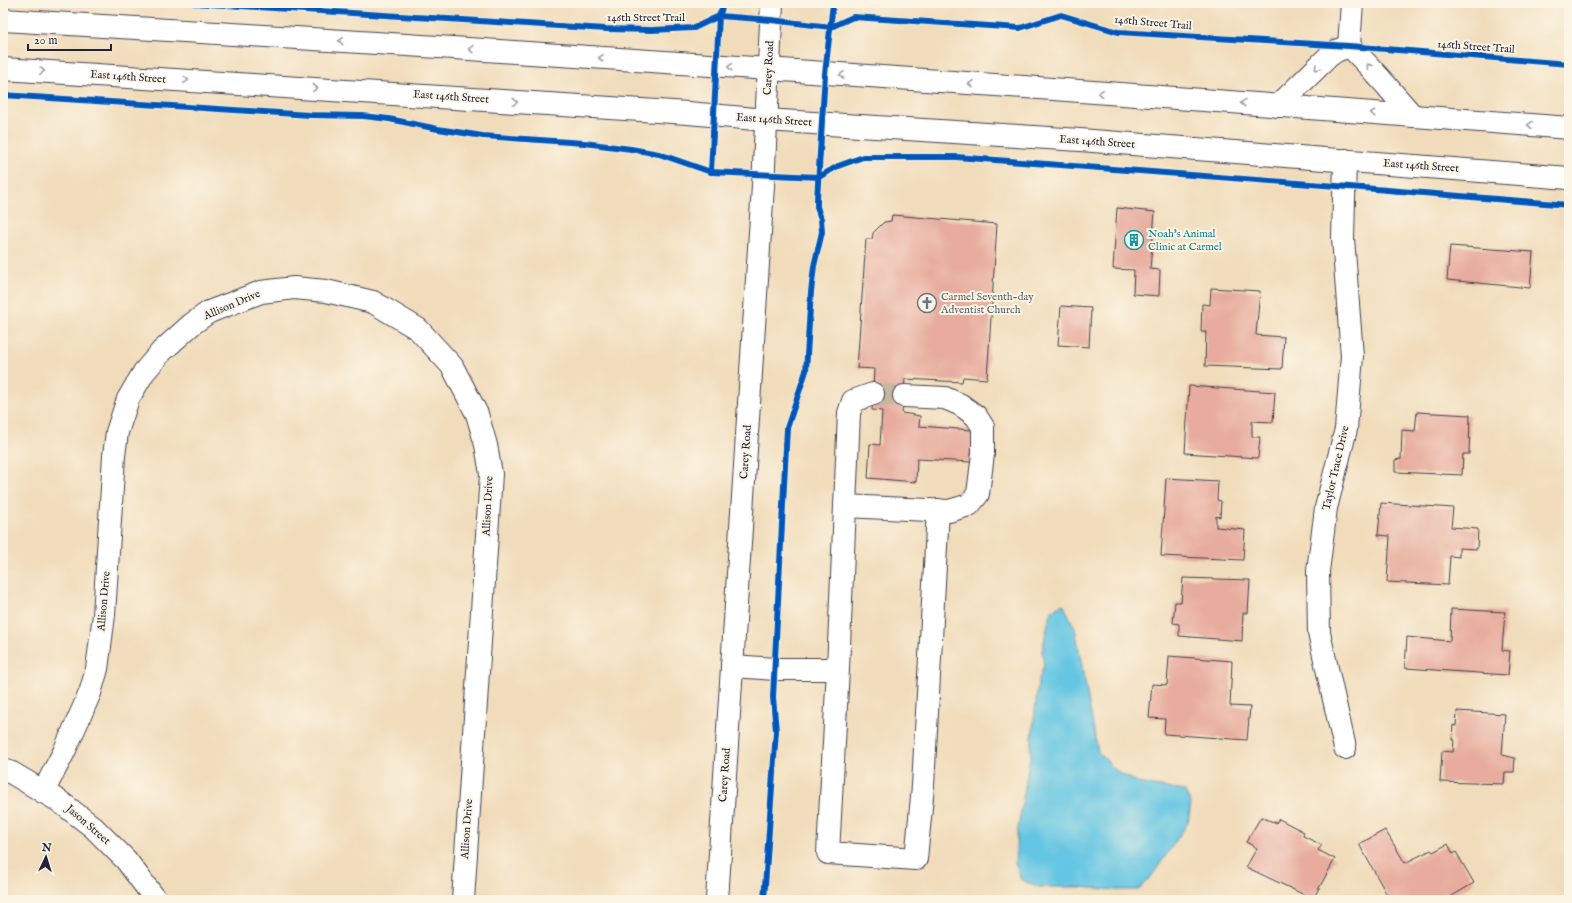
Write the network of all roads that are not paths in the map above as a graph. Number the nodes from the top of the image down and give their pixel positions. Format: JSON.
{"nodes":[{"id":1,"x":772,"y":3,"type":"edge"},
{"id":2,"x":1352,"y":3,"type":"edge"},
{"id":3,"x":3,"y":20,"type":"edge"},
{"id":4,"x":1349,"y":46,"type":"junction"},
{"id":5,"x":3,"y":69,"type":"edge"},
{"id":6,"x":769,"y":70,"type":"junction"},
{"id":7,"x":1278,"y":106,"type":"junction"},
{"id":8,"x":1413,"y":116,"type":"junction"},
{"id":9,"x":766,"y":120,"type":"junction"},
{"id":10,"x":1569,"y":128,"type":"edge"},
{"id":11,"x":1345,"y":160,"type":"junction"},
{"id":12,"x":1569,"y":178,"type":"edge"},
{"id":13,"x":873,"y":394,"type":"tunnel mouth"},
{"id":14,"x":904,"y":396,"type":"tunnel mouth"},
{"id":15,"x":845,"y":506,"type":"junction"},
{"id":16,"x":938,"y":510,"type":"junction"},
{"id":17,"x":732,"y":666,"type":"junction"},
{"id":18,"x":838,"y":669,"type":"junction"},
{"id":19,"x":1345,"y":748,"type":"dead end"},
{"id":20,"x":3,"y":770,"type":"edge"},
{"id":21,"x":43,"y":792,"type":"junction"},
{"id":22,"x":156,"y":900,"type":"edge"},
{"id":23,"x":462,"y":900,"type":"edge"},
{"id":24,"x":717,"y":900,"type":"edge"}],
"edges":[{"from":1,"to":6,"type":"street","name":"Carey Road"},
{"from":2,"to":4,"type":"street"},
{"from":6,"to":3,"type":"street","one_way":true},
{"from":4,"to":7,"type":"street","one_way":true},
{"from":8,"to":4,"type":"street","one_way":true},
{"from":5,"to":9,"type":"street","name":"East 146th Street","one_way":true},
{"from":7,"to":6,"type":"street","one_way":true},
{"from":6,"to":9,"type":"street","name":"Carey Road"},
{"from":8,"to":7,"type":"street","one_way":true},
{"from":10,"to":8,"type":"street","one_way":true},
{"from":9,"to":11,"type":"street","name":"East 146th Street"},
{"from":9,"to":17,"type":"street","name":"Carey Road"},
{"from":11,"to":12,"type":"street","name":"East 146th Street"},
{"from":11,"to":19,"type":"street","name":"Taylor Trace Drive"},
{"from":13,"to":15,"type":"street"},
{"from":14,"to":16,"type":"street"},
{"from":15,"to":16,"type":"street"},
{"from":15,"to":18,"type":"street"},
{"from":16,"to":18,"type":"street"},
{"from":17,"to":18,"type":"street"},
{"from":17,"to":24,"type":"street","name":"Carey Road"},
{"from":20,"to":21,"type":"street","name":"Jason Street"},
{"from":21,"to":22,"type":"street","name":"Jason Street"},
{"from":21,"to":23,"type":"street","name":"Allison Drive"}]}
